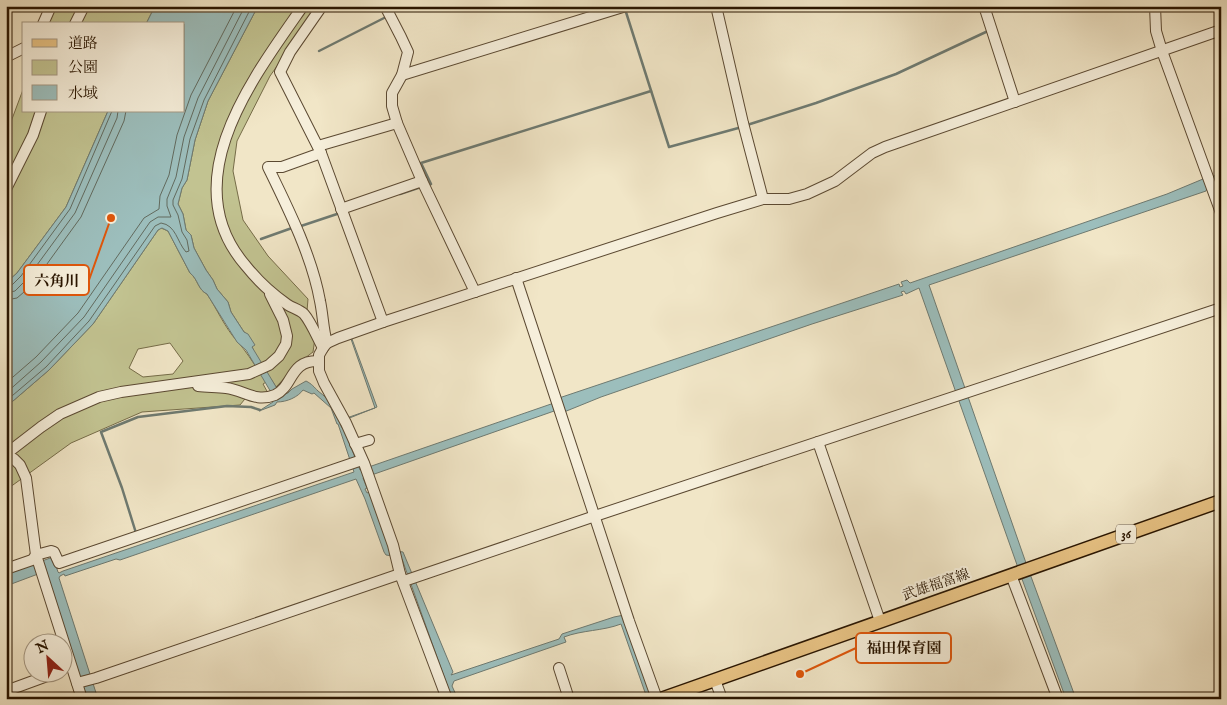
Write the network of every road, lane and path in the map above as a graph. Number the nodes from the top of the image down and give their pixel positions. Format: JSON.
{"nodes":[{"id":1,"x":51,"y":6,"type":"edge"},
{"id":2,"x":84,"y":6,"type":"edge"},
{"id":3,"x":303,"y":6,"type":"edge"},
{"id":4,"x":322,"y":6,"type":"edge"},
{"id":5,"x":716,"y":6,"type":"edge"},
{"id":6,"x":984,"y":6,"type":"edge"},
{"id":7,"x":1155,"y":6,"type":"edge"},
{"id":8,"x":624,"y":7,"type":"edge"},
{"id":9,"x":388,"y":11,"type":"edge"},
{"id":10,"x":45,"y":22,"type":"edge"},
{"id":11,"x":76,"y":22,"type":"edge"},
{"id":12,"x":1221,"y":30,"type":"edge"},
{"id":13,"x":22,"y":49,"type":"edge"},
{"id":14,"x":1162,"y":51,"type":"junction"},
{"id":15,"x":6,"y":57,"type":"edge"},
{"id":16,"x":405,"y":74,"type":"junction"},
{"id":17,"x":1015,"y":102,"type":"junction"},
{"id":18,"x":41,"y":112,"type":"edge"},
{"id":19,"x":397,"y":123,"type":"junction"},
{"id":20,"x":319,"y":149,"type":"junction"},
{"id":21,"x":424,"y":185,"type":"junction"},
{"id":22,"x":6,"y":189,"type":"edge"},
{"id":23,"x":763,"y":199,"type":"junction"},
{"id":24,"x":342,"y":211,"type":"junction"},
{"id":25,"x":1221,"y":213,"type":"edge"},
{"id":26,"x":516,"y":278,"type":"junction"},
{"id":27,"x":265,"y":287,"type":"junction"},
{"id":28,"x":475,"y":292,"type":"junction"},
{"id":29,"x":1221,"y":308,"type":"edge"},
{"id":30,"x":383,"y":322,"type":"junction"},
{"id":31,"x":325,"y":346,"type":"junction"},
{"id":32,"x":319,"y":361,"type":"junction"},
{"id":33,"x":180,"y":385,"type":"junction"},
{"id":34,"x":370,"y":440,"type":"dead end"},
{"id":35,"x":818,"y":442,"type":"junction"},
{"id":36,"x":355,"y":444,"type":"junction"},
{"id":37,"x":6,"y":454,"type":"edge"},
{"id":38,"x":363,"y":462,"type":"junction"},
{"id":39,"x":1221,"y":501,"type":"edge"},
{"id":40,"x":595,"y":516,"type":"junction"},
{"id":41,"x":39,"y":563,"type":"junction"},
{"id":42,"x":6,"y":569,"type":"edge"},
{"id":43,"x":1014,"y":574,"type":"junction"},
{"id":44,"x":407,"y":578,"type":"junction"},
{"id":45,"x":880,"y":621,"type":"junction"},
{"id":46,"x":57,"y":632,"type":"edge"},
{"id":47,"x":558,"y":668,"type":"dead end"},
{"id":48,"x":72,"y":675,"type":"edge"},
{"id":49,"x":715,"y":680,"type":"junction"},
{"id":50,"x":31,"y":682,"type":"edge"},
{"id":51,"x":78,"y":683,"type":"junction"},
{"id":52,"x":6,"y":691,"type":"edge"},
{"id":53,"x":82,"y":699,"type":"edge"},
{"id":54,"x":447,"y":699,"type":"edge"},
{"id":55,"x":569,"y":699,"type":"edge"},
{"id":56,"x":657,"y":699,"type":"edge"},
{"id":57,"x":662,"y":699,"type":"edge"},
{"id":58,"x":722,"y":699,"type":"edge"},
{"id":59,"x":1058,"y":699,"type":"edge"}],
"edges":[{"from":1,"to":10,"type":"street"},
{"from":2,"to":11,"type":"street"},
{"from":3,"to":27,"type":"street"},
{"from":4,"to":20,"type":"street"},
{"from":5,"to":23,"type":"street"},
{"from":6,"to":17,"type":"street"},
{"from":7,"to":14,"type":"street"},
{"from":8,"to":16,"type":"street"},
{"from":9,"to":16,"type":"street"},
{"from":12,"to":14,"type":"street"},
{"from":13,"to":15,"type":"street"},
{"from":14,"to":17,"type":"street"},
{"from":14,"to":25,"type":"street"},
{"from":16,"to":19,"type":"street"},
{"from":17,"to":23,"type":"street"},
{"from":18,"to":22,"type":"street"},
{"from":19,"to":20,"type":"street"},
{"from":19,"to":21,"type":"street"},
{"from":20,"to":24,"type":"street"},
{"from":20,"to":31,"type":"street"},
{"from":21,"to":24,"type":"street"},
{"from":21,"to":28,"type":"street"},
{"from":23,"to":26,"type":"street"},
{"from":24,"to":30,"type":"street"},
{"from":26,"to":28,"type":"street"},
{"from":26,"to":40,"type":"street"},
{"from":27,"to":31,"type":"street"},
{"from":27,"to":33,"type":"street"},
{"from":28,"to":30,"type":"street"},
{"from":29,"to":35,"type":"street"},
{"from":30,"to":31,"type":"street"},
{"from":31,"to":32,"type":"street"},
{"from":32,"to":33,"type":"street"},
{"from":32,"to":36,"type":"street"},
{"from":33,"to":37,"type":"street"},
{"from":34,"to":36,"type":"street"},
{"from":35,"to":40,"type":"street"},
{"from":35,"to":45,"type":"street"},
{"from":36,"to":38,"type":"street"},
{"from":37,"to":41,"type":"street"},
{"from":38,"to":41,"type":"street"},
{"from":38,"to":44,"type":"street"},
{"from":39,"to":43,"type":"main road","name":"武雄福富線","number":"36"},
{"from":40,"to":44,"type":"street"},
{"from":40,"to":56,"type":"street"},
{"from":41,"to":42,"type":"street"},
{"from":41,"to":46,"type":"street"},
{"from":43,"to":45,"type":"main road","name":"武雄福富線","number":"36"},
{"from":43,"to":59,"type":"street"},
{"from":44,"to":51,"type":"street"},
{"from":44,"to":54,"type":"street"},
{"from":45,"to":49,"type":"main road","name":"武雄福富線","number":"36"},
{"from":47,"to":55,"type":"street"},
{"from":48,"to":51,"type":"street"},
{"from":49,"to":57,"type":"main road","name":"武雄福富線","number":"36"},
{"from":49,"to":58,"type":"street"},
{"from":50,"to":52,"type":"street"},
{"from":51,"to":53,"type":"street"}]}
